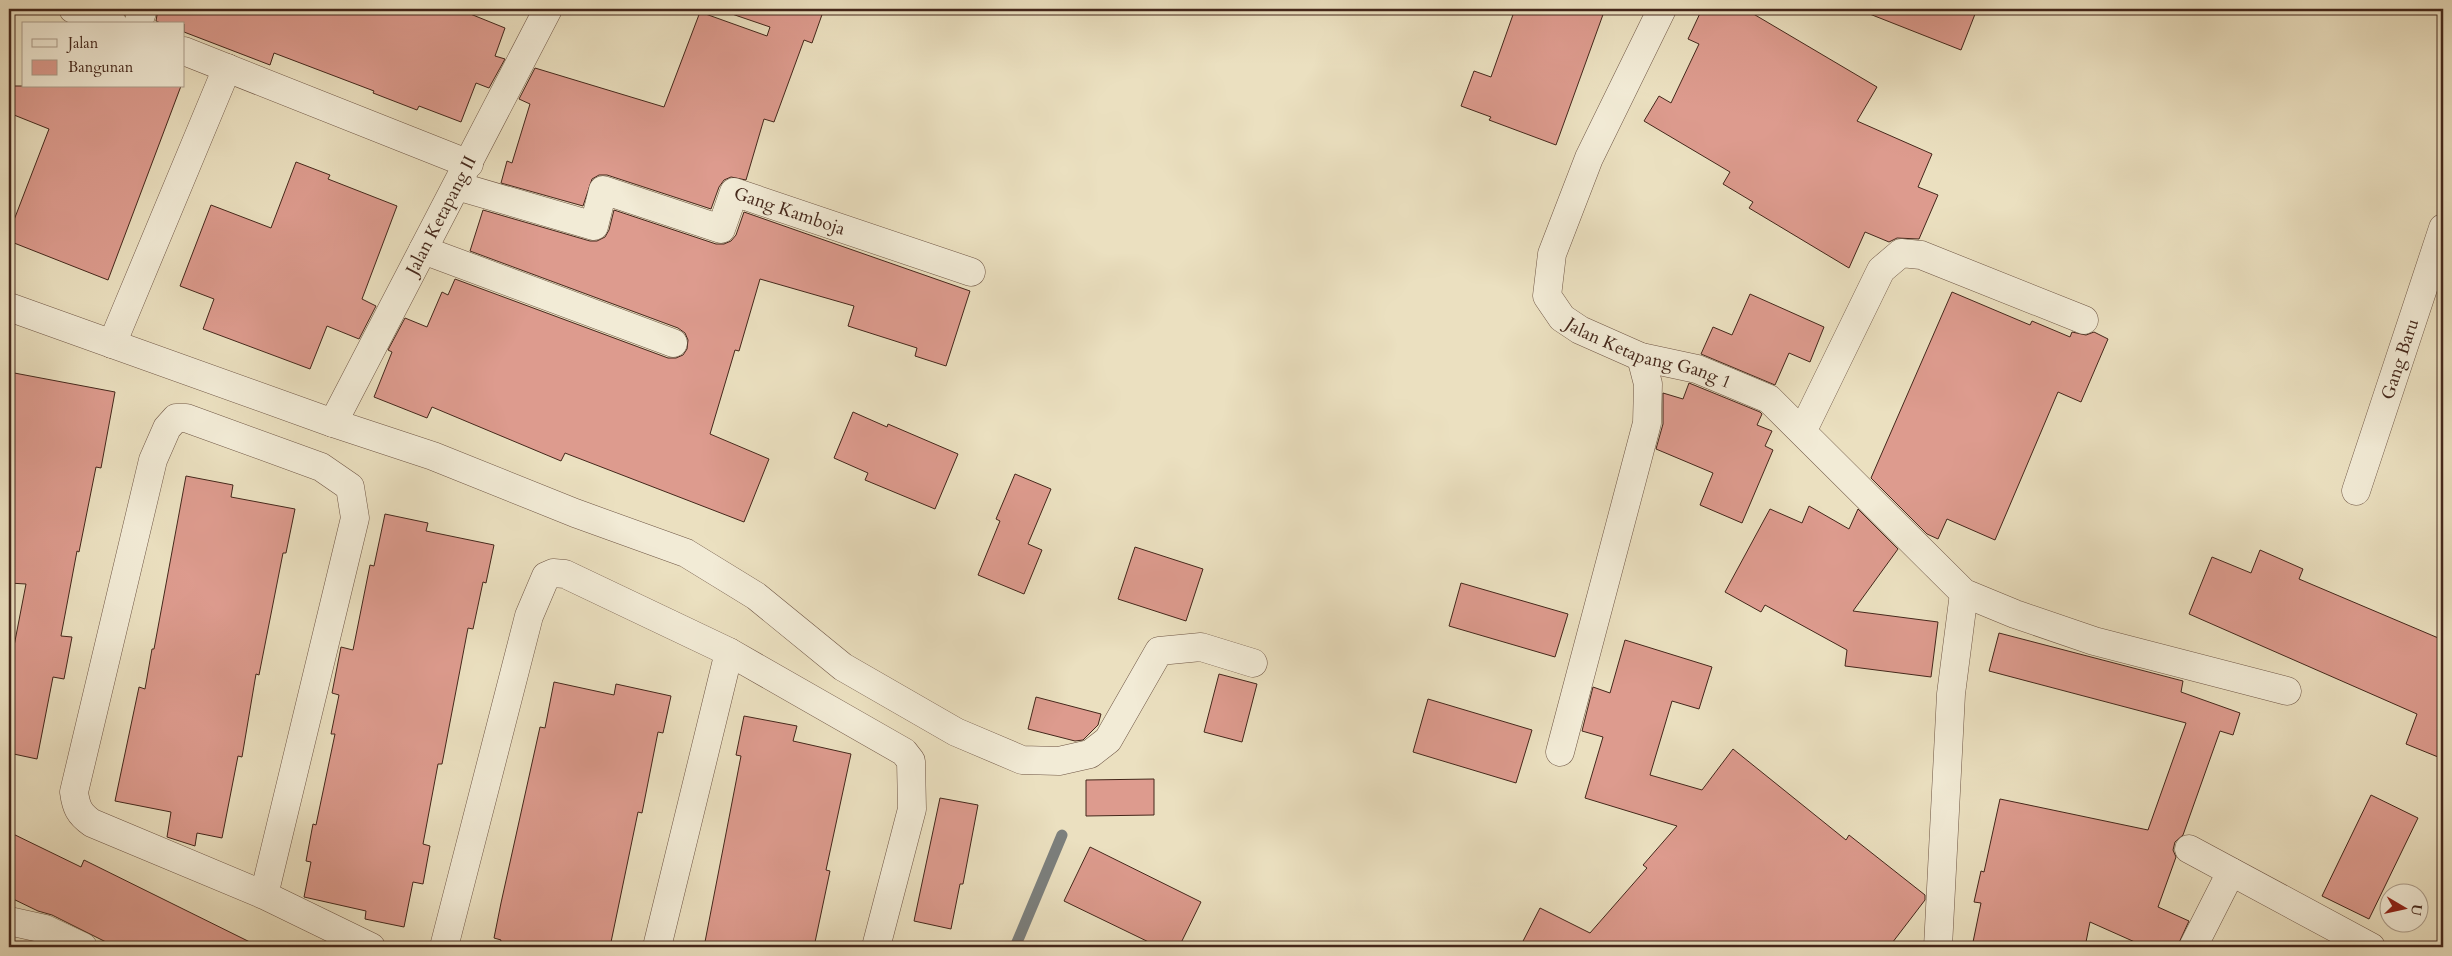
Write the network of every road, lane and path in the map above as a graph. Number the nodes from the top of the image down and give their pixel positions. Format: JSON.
{"nodes":[{"id":1,"x":73,"y":9,"type":"edge"},
{"id":2,"x":143,"y":9,"type":"edge"},
{"id":3,"x":548,"y":9,"type":"edge"},
{"id":4,"x":1662,"y":9,"type":"edge"},
{"id":5,"x":108,"y":22,"type":"edge"},
{"id":6,"x":139,"y":22,"type":"edge"},
{"id":7,"x":185,"y":51,"type":"edge"},
{"id":8,"x":227,"y":68,"type":"junction"},
{"id":9,"x":463,"y":175,"type":"junction"},
{"id":10,"x":2443,"y":228,"type":"edge"},
{"id":11,"x":423,"y":250,"type":"junction"},
{"id":12,"x":971,"y":272,"type":"dead end"},
{"id":13,"x":9,"y":307,"type":"edge"},
{"id":14,"x":2084,"y":320,"type":"dead end"},
{"id":15,"x":112,"y":344,"type":"junction"},
{"id":16,"x":673,"y":344,"type":"dead end"},
{"id":17,"x":1641,"y":357,"type":"junction"},
{"id":18,"x":333,"y":423,"type":"junction"},
{"id":19,"x":1803,"y":430,"type":"junction"},
{"id":20,"x":2356,"y":491,"type":"dead end"},
{"id":21,"x":1964,"y":592,"type":"junction"},
{"id":22,"x":729,"y":652,"type":"junction"},
{"id":23,"x":1253,"y":663,"type":"dead end"},
{"id":24,"x":2287,"y":691,"type":"dead end"},
{"id":25,"x":1560,"y":752,"type":"dead end"},
{"id":26,"x":2189,"y":848,"type":"dead end"},
{"id":27,"x":2231,"y":872,"type":"junction"},
{"id":28,"x":264,"y":895,"type":"junction"},
{"id":29,"x":9,"y":921,"type":"edge"},
{"id":30,"x":42,"y":938,"type":"edge"},
{"id":31,"x":83,"y":947,"type":"edge"},
{"id":32,"x":371,"y":947,"type":"edge"},
{"id":33,"x":444,"y":947,"type":"edge"},
{"id":34,"x":657,"y":947,"type":"edge"},
{"id":35,"x":876,"y":947,"type":"edge"},
{"id":36,"x":1938,"y":947,"type":"edge"},
{"id":37,"x":2193,"y":947,"type":"edge"},
{"id":38,"x":2371,"y":947,"type":"edge"}],
"edges":[{"from":1,"to":5,"type":"street"},
{"from":2,"to":6,"type":"street"},
{"from":3,"to":9,"type":"street","name":"Jalan Ketapang II"},
{"from":4,"to":17,"type":"street","name":"Jalan Ketapang Gang 1"},
{"from":7,"to":8,"type":"street"},
{"from":8,"to":9,"type":"street"},
{"from":8,"to":15,"type":"street"},
{"from":9,"to":11,"type":"street","name":"Jalan Ketapang II"},
{"from":9,"to":12,"type":"street","name":"Gang Kamboja"},
{"from":10,"to":20,"type":"street","name":"Gang Baru"},
{"from":11,"to":16,"type":"street"},
{"from":11,"to":18,"type":"street","name":"Jalan Ketapang II"},
{"from":13,"to":15,"type":"street"},
{"from":14,"to":19,"type":"street"},
{"from":15,"to":18,"type":"street"},
{"from":17,"to":19,"type":"street","name":"Jalan Ketapang Gang 1"},
{"from":17,"to":25,"type":"street"},
{"from":18,"to":23,"type":"street"},
{"from":19,"to":21,"type":"street","name":"Jalan Ketapang Gang 1"},
{"from":21,"to":24,"type":"street"},
{"from":21,"to":36,"type":"street"},
{"from":22,"to":33,"type":"street"},
{"from":22,"to":34,"type":"street"},
{"from":22,"to":35,"type":"street"},
{"from":26,"to":27,"type":"street"},
{"from":27,"to":37,"type":"street"},
{"from":27,"to":38,"type":"street"},
{"from":28,"to":28,"type":"street"},
{"from":28,"to":32,"type":"street"},
{"from":29,"to":30,"type":"street"},
{"from":30,"to":31,"type":"street"}]}
